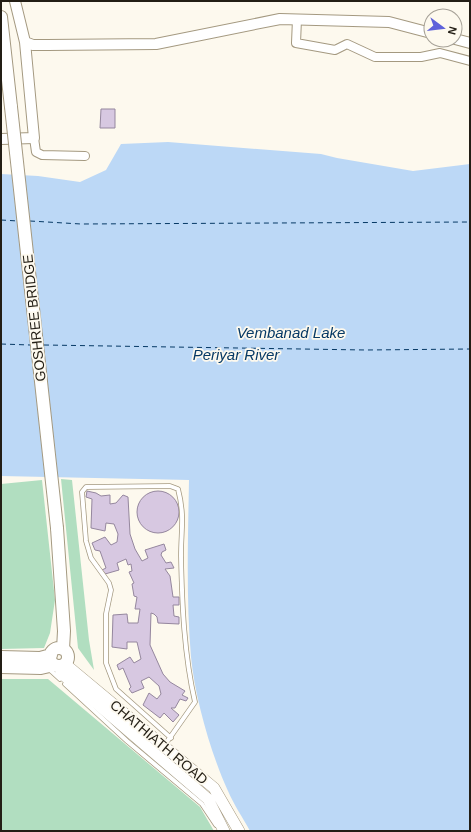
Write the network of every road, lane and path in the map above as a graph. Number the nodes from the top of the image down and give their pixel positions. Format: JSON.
{"nodes":[{"id":1,"x":15,"y":1,"type":"edge"},
{"id":2,"x":1,"y":17,"type":"edge"},
{"id":3,"x":297,"y":19,"type":"junction"},
{"id":4,"x":423,"y":31,"type":"edge"},
{"id":5,"x":25,"y":42,"type":"junction"},
{"id":6,"x":470,"y":61,"type":"edge"},
{"id":7,"x":34,"y":138,"type":"junction"},
{"id":8,"x":1,"y":139,"type":"edge"},
{"id":9,"x":84,"y":156,"type":"dead end"},
{"id":10,"x":1,"y":657,"type":"edge"},
{"id":11,"x":57,"y":661,"type":"junction"},
{"id":12,"x":1,"y":667,"type":"edge"},
{"id":13,"x":167,"y":743,"type":"junction"},
{"id":14,"x":219,"y":831,"type":"edge"},
{"id":15,"x":224,"y":831,"type":"edge"},
{"id":16,"x":239,"y":831,"type":"edge"}],
"edges":[{"from":1,"to":5,"type":"street"},
{"from":2,"to":11,"type":"main road","name":"GOSHREE BRIDGE","bridge":true},
{"from":3,"to":4,"type":"street"},
{"from":3,"to":5,"type":"street"},
{"from":3,"to":6,"type":"street"},
{"from":5,"to":7,"type":"street"},
{"from":7,"to":8,"type":"street"},
{"from":7,"to":9,"type":"street"},
{"from":10,"to":11,"type":"main road"},
{"from":11,"to":12,"type":"main road"},
{"from":11,"to":13,"type":"main road","name":"CHATHIATH ROAD"},
{"from":11,"to":14,"type":"lane"},
{"from":11,"to":15,"type":"main road","name":"CHATHIATH ROAD"},
{"from":13,"to":13,"type":"lane"},
{"from":13,"to":16,"type":"main road","name":"CHATHIATH ROAD"}]}
